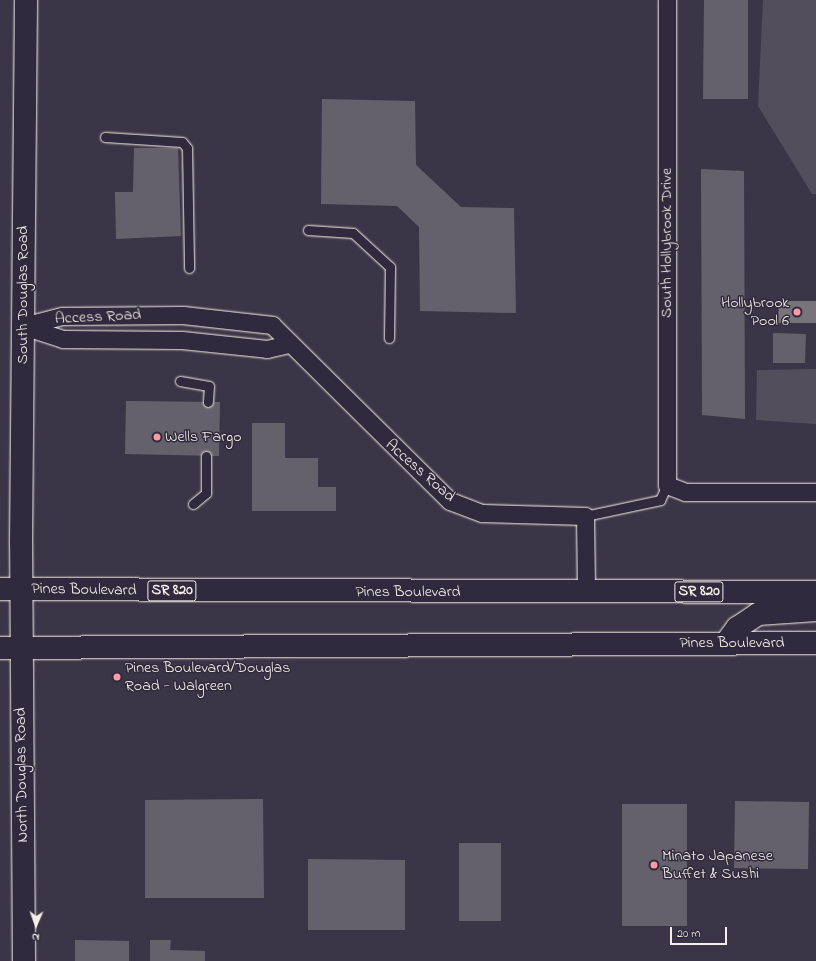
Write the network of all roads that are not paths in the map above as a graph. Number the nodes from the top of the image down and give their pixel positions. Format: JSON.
{"nodes":[{"id":1,"x":26,"y":0,"type":"edge"},
{"id":2,"x":667,"y":0,"type":"edge"},
{"id":3,"x":105,"y":137,"type":"dead end"},
{"id":4,"x":308,"y":230,"type":"dead end"},
{"id":5,"x":189,"y":268,"type":"dead end"},
{"id":6,"x":183,"y":315,"type":"junction"},
{"id":7,"x":23,"y":326,"type":"junction"},
{"id":8,"x":389,"y":338,"type":"dead end"},
{"id":9,"x":182,"y":340,"type":"junction"},
{"id":10,"x":289,"y":344,"type":"junction"},
{"id":11,"x":180,"y":380,"type":"dead end"},
{"id":12,"x":208,"y":402,"type":"dead end"},
{"id":13,"x":206,"y":456,"type":"dead end"},
{"id":14,"x":667,"y":485,"type":"junction"},
{"id":15,"x":816,"y":492,"type":"edge"},
{"id":16,"x":193,"y":504,"type":"dead end"},
{"id":17,"x":585,"y":516,"type":"junction"},
{"id":18,"x":11,"y":589,"type":"edge"},
{"id":19,"x":586,"y":592,"type":"junction"},
{"id":20,"x":816,"y":592,"type":"edge"},
{"id":21,"x":816,"y":610,"type":"edge"},
{"id":22,"x":816,"y":642,"type":"edge"},
{"id":23,"x":726,"y":643,"type":"junction"},
{"id":24,"x":11,"y":648,"type":"edge"},
{"id":25,"x":24,"y":961,"type":"edge"}],
"edges":[{"from":1,"to":7,"type":"main road","name":"South Douglas Road"},
{"from":2,"to":14,"type":"street","name":"South Hollybrook Drive"},
{"from":3,"to":5,"type":"lane"},
{"from":4,"to":8,"type":"lane"},
{"from":6,"to":7,"type":"street","name":"Access Road"},
{"from":6,"to":9,"type":"street"},
{"from":6,"to":10,"type":"street","name":"Access Road"},
{"from":7,"to":9,"type":"street","name":"Access Road"},
{"from":7,"to":18,"type":"main road","name":"South Douglas Road"},
{"from":9,"to":10,"type":"street","name":"Access Road"},
{"from":10,"to":17,"type":"street","name":"Access Road"},
{"from":11,"to":12,"type":"lane"},
{"from":13,"to":16,"type":"lane"},
{"from":14,"to":15,"type":"street"},
{"from":14,"to":17,"type":"lane"},
{"from":17,"to":19,"type":"street"},
{"from":18,"to":19,"type":"main road","name":"Pines Boulevard","number":"SR 820"},
{"from":18,"to":24,"type":"main road","name":"North Douglas Road"},
{"from":19,"to":20,"type":"main road","name":"Pines Boulevard","number":"SR 820"},
{"from":21,"to":23,"type":"main road"},
{"from":22,"to":23,"type":"main road","name":"Pines Boulevard"},
{"from":23,"to":24,"type":"main road","name":"Pines Boulevard"},
{"from":24,"to":25,"type":"main road","name":"North Douglas Road"}]}
